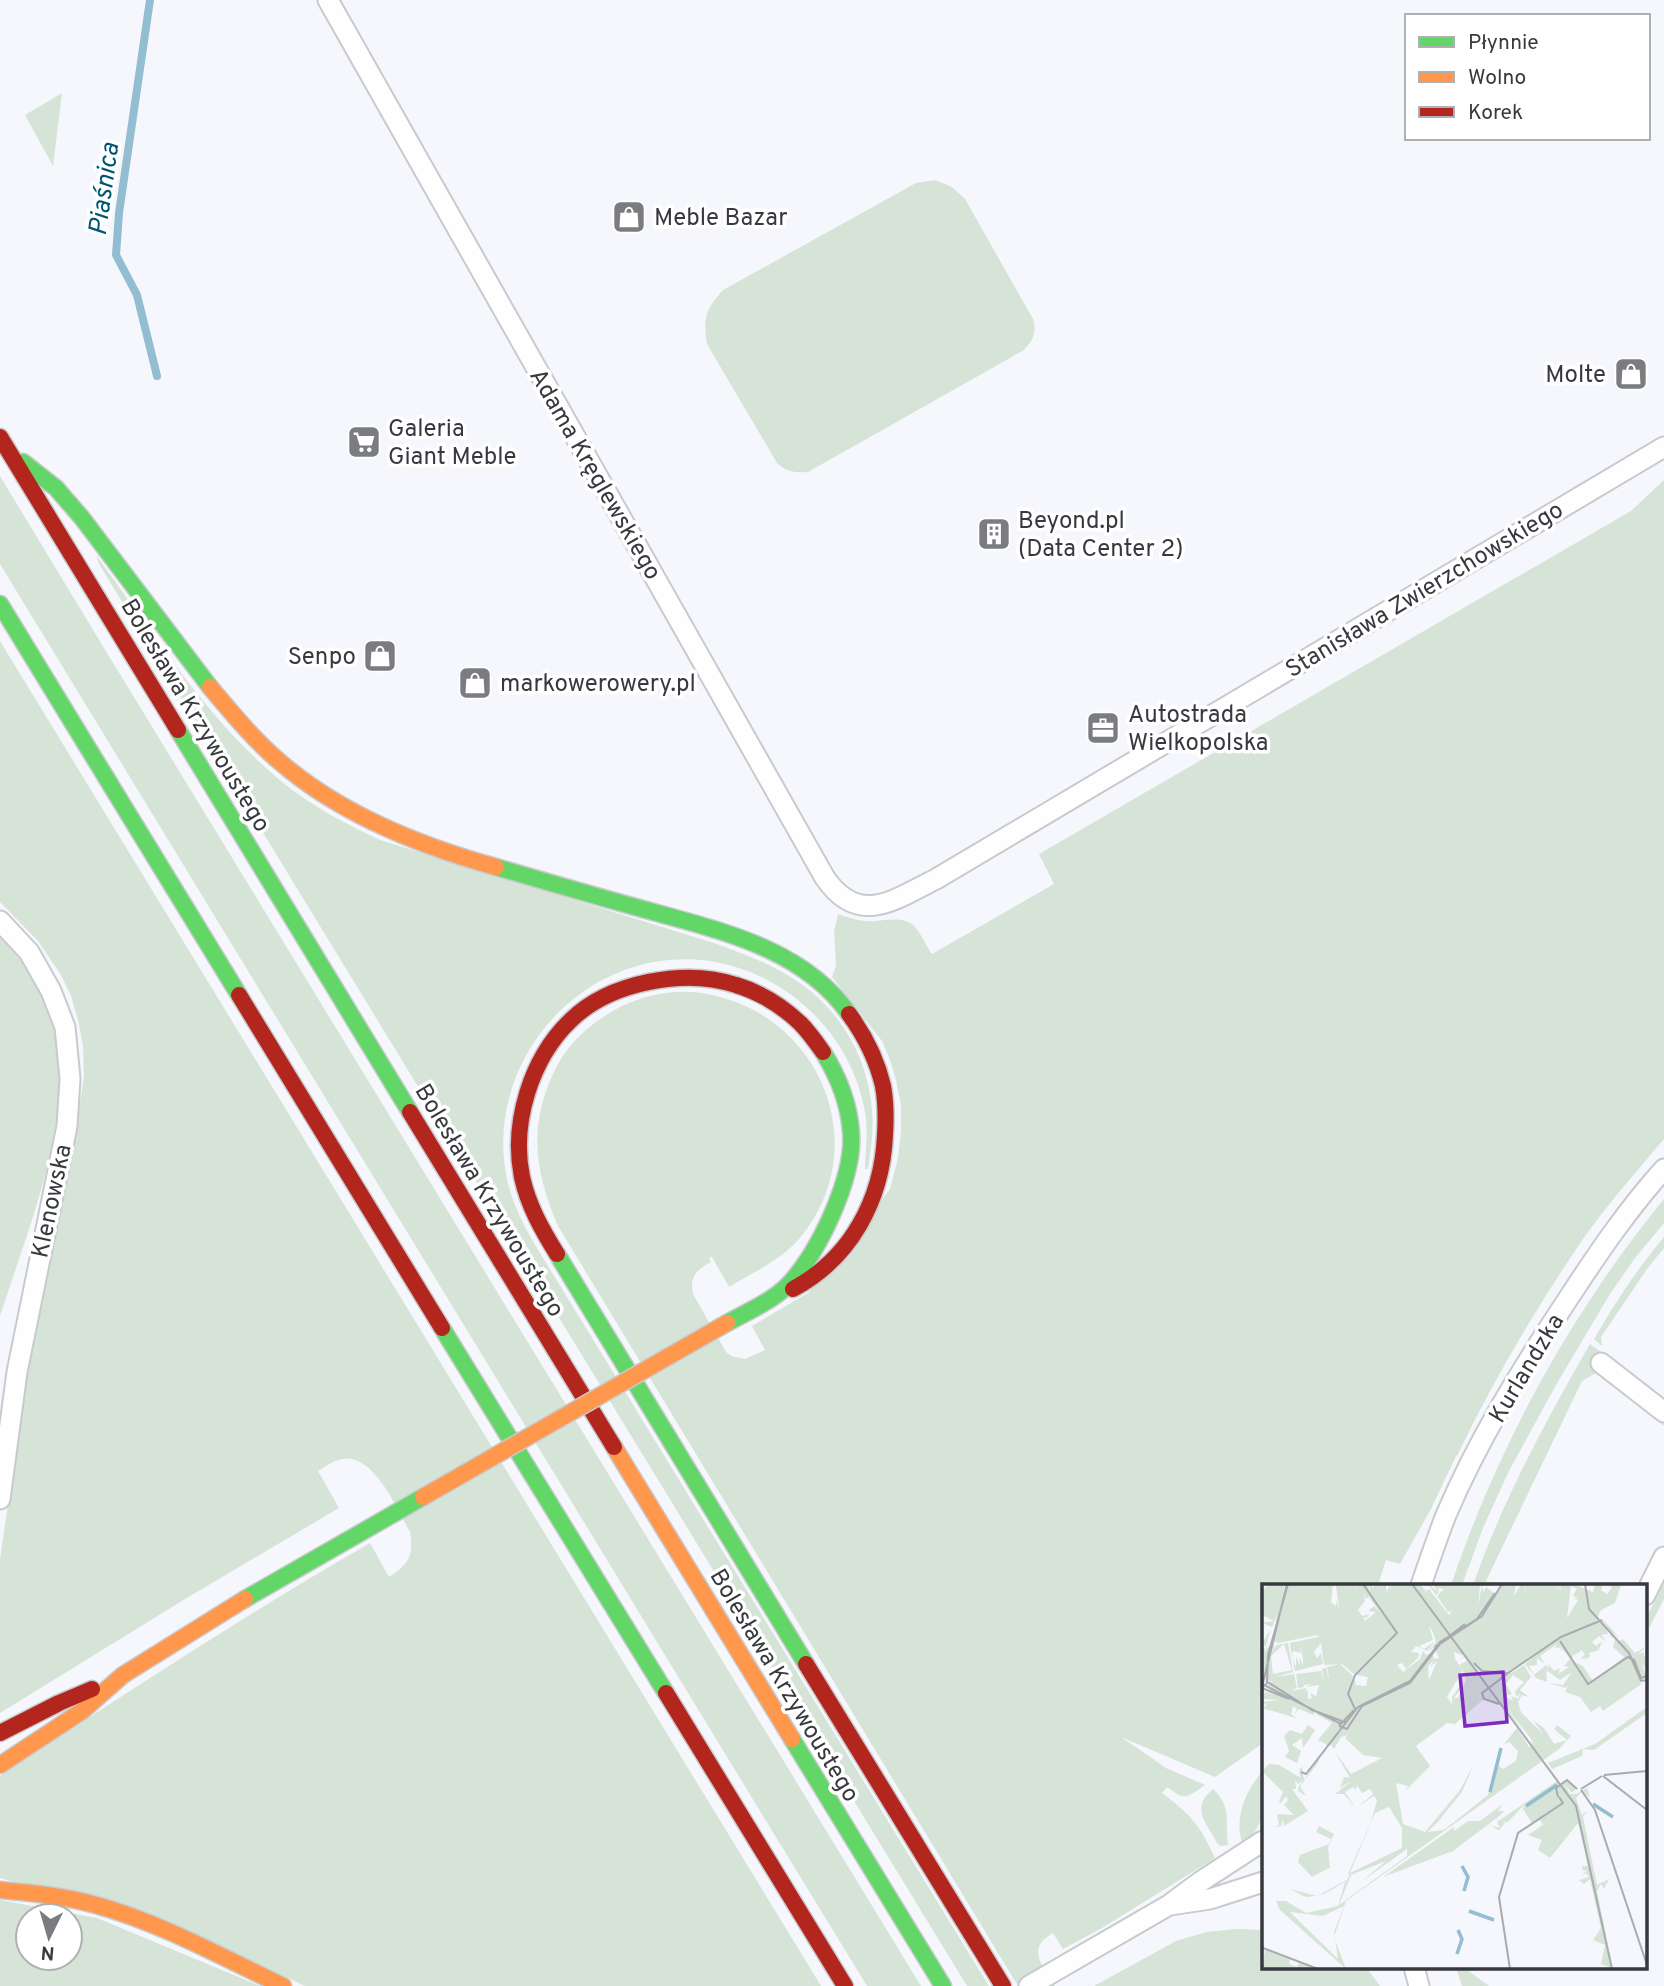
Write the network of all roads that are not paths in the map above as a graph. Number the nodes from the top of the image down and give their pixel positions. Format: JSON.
{"nodes":[{"id":1,"x":328,"y":0,"type":"edge"},
{"id":2,"x":4,"y":443,"type":"edge"},
{"id":3,"x":1664,"y":447,"type":"edge"},
{"id":4,"x":0,"y":604,"type":"edge"},
{"id":5,"x":893,"y":901,"type":"joint"},
{"id":6,"x":0,"y":920,"type":"edge"},
{"id":7,"x":1664,"y":1169,"type":"edge"},
{"id":8,"x":771,"y":1298,"type":"junction"},
{"id":9,"x":1601,"y":1363,"type":"dead end"},
{"id":10,"x":1664,"y":1412,"type":"edge"},
{"id":11,"x":0,"y":1499,"type":"edge"},
{"id":12,"x":1664,"y":1557,"type":"edge"},
{"id":13,"x":1421,"y":1584,"type":"edge"},
{"id":14,"x":1646,"y":1593,"type":"edge"},
{"id":15,"x":123,"y":1675,"type":"junction"},
{"id":16,"x":0,"y":1733,"type":"edge"},
{"id":17,"x":0,"y":1765,"type":"edge"},
{"id":18,"x":1262,"y":1842,"type":"edge"},
{"id":19,"x":1262,"y":1882,"type":"edge"},
{"id":20,"x":0,"y":1889,"type":"edge"},
{"id":21,"x":1169,"y":1905,"type":"junction"},
{"id":22,"x":283,"y":1986,"type":"edge"},
{"id":23,"x":845,"y":1986,"type":"edge"},
{"id":24,"x":943,"y":1986,"type":"edge"},
{"id":25,"x":1003,"y":1986,"type":"edge"},
{"id":26,"x":1029,"y":1986,"type":"edge"}],
"edges":[{"from":1,"to":5,"type":"street","name":"Adama Kręglewskiego"},
{"from":2,"to":8,"type":"main road"},
{"from":2,"to":24,"type":"main road","name":"Bolesława Krzywoustego"},
{"from":3,"to":5,"type":"street","name":"Stanisława Zwierzchowskiego"},
{"from":4,"to":23,"type":"main road"},
{"from":6,"to":11,"type":"street","name":"Klenowska"},
{"from":7,"to":13,"type":"street","name":"Kurlandzka"},
{"from":8,"to":15,"type":"main road","bridge":true},
{"from":8,"to":25,"type":"main road"},
{"from":9,"to":10,"type":"street"},
{"from":12,"to":14,"type":"street"},
{"from":15,"to":16,"type":"main road"},
{"from":15,"to":17,"type":"main road"},
{"from":18,"to":21,"type":"street"},
{"from":19,"to":21,"type":"street"},
{"from":20,"to":22,"type":"main road"},
{"from":21,"to":26,"type":"street"}]}
